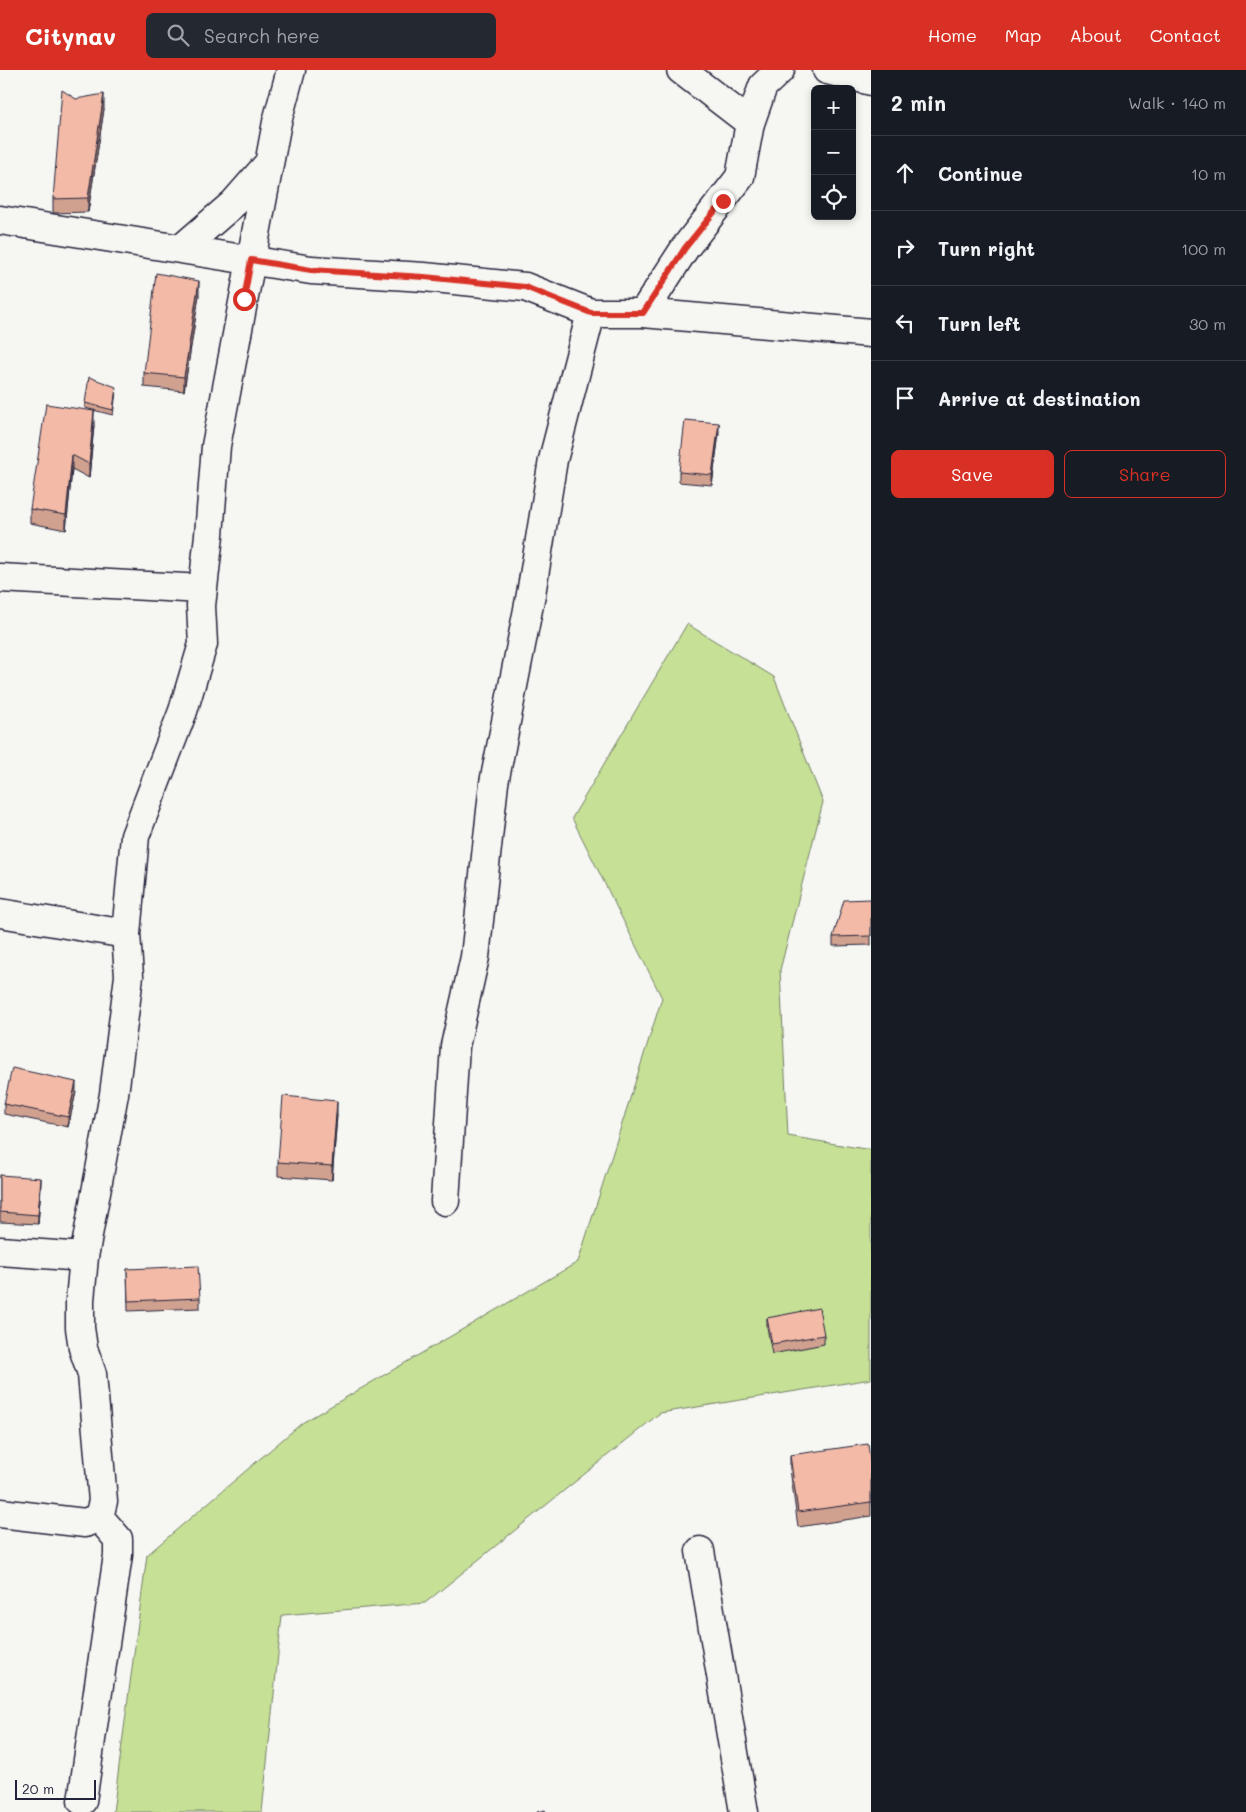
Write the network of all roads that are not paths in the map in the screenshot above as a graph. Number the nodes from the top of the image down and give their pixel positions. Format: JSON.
{"nodes":[{"id":1,"x":291,"y":70,"type":"edge"},
{"id":2,"x":681,"y":70,"type":"edge"},
{"id":3,"x":780,"y":70,"type":"edge"},
{"id":4,"x":828,"y":70,"type":"edge"},
{"id":5,"x":871,"y":81,"type":"edge"},
{"id":6,"x":750,"y":123,"type":"junction"},
{"id":7,"x":270,"y":162,"type":"junction"},
{"id":8,"x":0,"y":220,"type":"edge"},
{"id":9,"x":182,"y":248,"type":"junction"},
{"id":10,"x":251,"y":260,"type":"junction"},
{"id":11,"x":591,"y":313,"type":"junction"},
{"id":12,"x":643,"y":313,"type":"junction"},
{"id":13,"x":871,"y":333,"type":"edge"},
{"id":14,"x":0,"y":578,"type":"edge"},
{"id":15,"x":203,"y":588,"type":"junction"},
{"id":16,"x":0,"y":913,"type":"edge"},
{"id":17,"x":126,"y":934,"type":"junction"},
{"id":18,"x":445,"y":1201,"type":"dead end"},
{"id":19,"x":0,"y":1251,"type":"edge"},
{"id":20,"x":84,"y":1257,"type":"junction"},
{"id":21,"x":0,"y":1513,"type":"edge"},
{"id":22,"x":99,"y":1516,"type":"junction"},
{"id":23,"x":700,"y":1551,"type":"dead end"},
{"id":24,"x":82,"y":1801,"type":"dead end"},
{"id":25,"x":744,"y":1812,"type":"edge"}],
"edges":[{"from":1,"to":7,"type":"street"},
{"from":2,"to":6,"type":"street"},
{"from":3,"to":6,"type":"street"},
{"from":4,"to":5,"type":"street"},
{"from":6,"to":12,"type":"street"},
{"from":7,"to":9,"type":"street"},
{"from":7,"to":10,"type":"street"},
{"from":8,"to":9,"type":"street"},
{"from":9,"to":10,"type":"street"},
{"from":10,"to":11,"type":"street"},
{"from":10,"to":15,"type":"street"},
{"from":11,"to":12,"type":"street"},
{"from":11,"to":18,"type":"street"},
{"from":12,"to":13,"type":"street"},
{"from":14,"to":15,"type":"street"},
{"from":15,"to":17,"type":"street"},
{"from":16,"to":17,"type":"street"},
{"from":17,"to":20,"type":"street"},
{"from":19,"to":20,"type":"street"},
{"from":20,"to":22,"type":"street"},
{"from":21,"to":22,"type":"street"},
{"from":22,"to":24,"type":"street"},
{"from":23,"to":25,"type":"street"}]}
